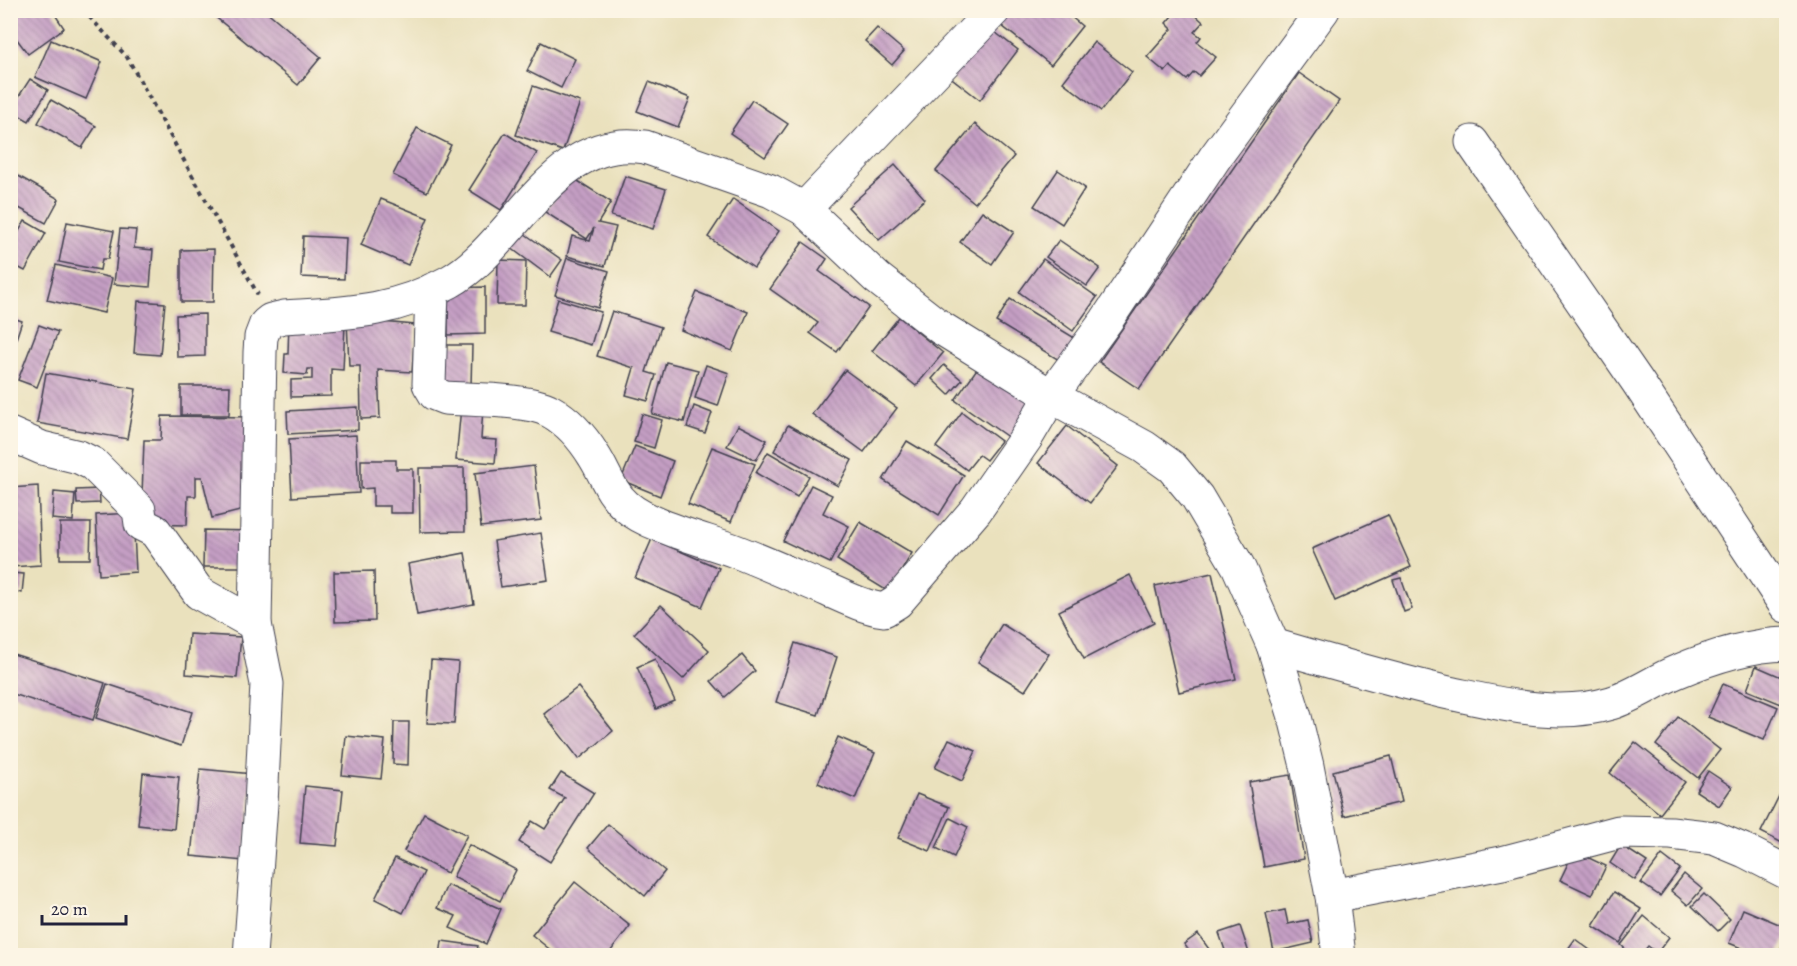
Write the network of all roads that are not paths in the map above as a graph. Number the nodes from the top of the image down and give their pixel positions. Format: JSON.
{"nodes":[{"id":1,"x":994,"y":10,"type":"edge"},
{"id":2,"x":1323,"y":10,"type":"edge"},
{"id":3,"x":1472,"y":142,"type":"dead end"},
{"id":4,"x":804,"y":209,"type":"junction"},
{"id":5,"x":432,"y":290,"type":"junction"},
{"id":6,"x":1051,"y":396,"type":"junction"},
{"id":7,"x":10,"y":434,"type":"edge"},
{"id":8,"x":1786,"y":606,"type":"edge"},
{"id":9,"x":255,"y":624,"type":"junction"},
{"id":10,"x":1786,"y":644,"type":"edge"},
{"id":11,"x":1273,"y":645,"type":"junction"},
{"id":12,"x":1786,"y":872,"type":"edge"},
{"id":13,"x":1332,"y":896,"type":"junction"},
{"id":14,"x":250,"y":956,"type":"edge"},
{"id":15,"x":1339,"y":956,"type":"edge"}],
"edges":[{"from":1,"to":4,"type":"street"},
{"from":2,"to":6,"type":"street"},
{"from":3,"to":8,"type":"street"},
{"from":4,"to":5,"type":"street"},
{"from":4,"to":6,"type":"street"},
{"from":5,"to":6,"type":"street"},
{"from":5,"to":9,"type":"street"},
{"from":6,"to":11,"type":"street"},
{"from":7,"to":9,"type":"street"},
{"from":9,"to":14,"type":"street"},
{"from":10,"to":11,"type":"street"},
{"from":11,"to":13,"type":"street"},
{"from":12,"to":13,"type":"street"},
{"from":13,"to":15,"type":"street"}]}
